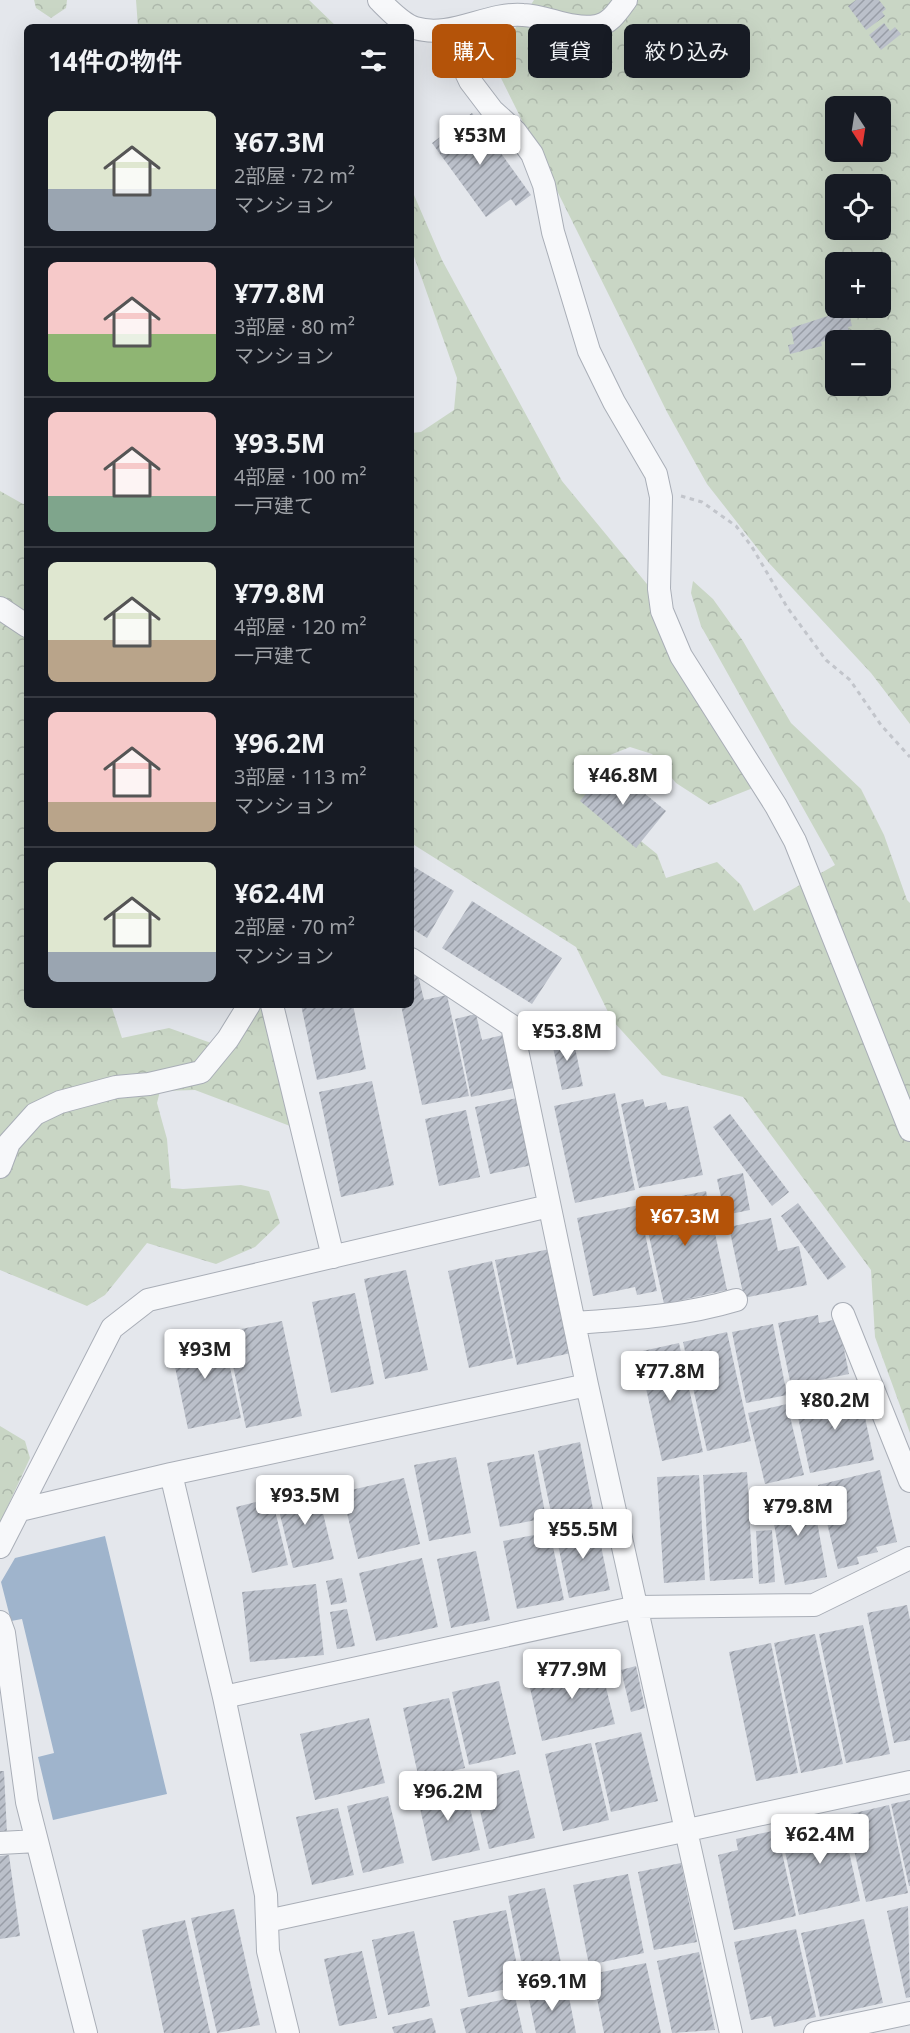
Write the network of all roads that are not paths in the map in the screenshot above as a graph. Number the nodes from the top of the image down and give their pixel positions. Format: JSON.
{"nodes":[{"id":1,"x":380,"y":0,"type":"edge"},
{"id":2,"x":626,"y":0,"type":"edge"},
{"id":3,"x":408,"y":24,"type":"edge"},
{"id":4,"x":467,"y":24,"type":"edge"},
{"id":5,"x":414,"y":28,"type":"edge"},
{"id":6,"x":432,"y":31,"type":"edge"},
{"id":7,"x":469,"y":78,"type":"edge"},
{"id":8,"x":0,"y":608,"type":"edge"},
{"id":9,"x":24,"y":624,"type":"edge"},
{"id":10,"x":414,"y":961,"type":"edge"},
{"id":11,"x":247,"y":1008,"type":"edge"},
{"id":12,"x":273,"y":1008,"type":"edge"},
{"id":13,"x":910,"y":1130,"type":"edge"},
{"id":14,"x":0,"y":1167,"type":"edge"},
{"id":15,"x":549,"y":1206,"type":"junction"},
{"id":16,"x":333,"y":1257,"type":"junction"},
{"id":17,"x":736,"y":1299,"type":"dead end"},
{"id":18,"x":843,"y":1314,"type":"dead end"},
{"id":19,"x":574,"y":1323,"type":"junction"},
{"id":20,"x":587,"y":1385,"type":"junction"},
{"id":21,"x":42,"y":1466,"type":"junction"},
{"id":22,"x":171,"y":1474,"type":"junction"},
{"id":23,"x":910,"y":1481,"type":"edge"},
{"id":24,"x":67,"y":1499,"type":"junction"},
{"id":25,"x":20,"y":1510,"type":"junction"},
{"id":26,"x":0,"y":1547,"type":"edge"},
{"id":27,"x":910,"y":1558,"type":"edge"},
{"id":28,"x":637,"y":1607,"type":"junction"},
{"id":29,"x":0,"y":1622,"type":"edge"},
{"id":30,"x":224,"y":1697,"type":"junction"},
{"id":31,"x":910,"y":1782,"type":"edge"},
{"id":32,"x":686,"y":1831,"type":"junction"},
{"id":33,"x":37,"y":1841,"type":"junction"},
{"id":34,"x":0,"y":1843,"type":"edge"},
{"id":35,"x":267,"y":1921,"type":"junction"},
{"id":36,"x":901,"y":2021,"type":"edge"},
{"id":37,"x":86,"y":2033,"type":"edge"},
{"id":38,"x":288,"y":2033,"type":"edge"},
{"id":39,"x":730,"y":2033,"type":"edge"},
{"id":40,"x":815,"y":2033,"type":"edge"}],
"edges":[{"from":1,"to":3,"type":"street"},
{"from":2,"to":4,"type":"street"},
{"from":5,"to":6,"type":"street"},
{"from":7,"to":13,"type":"street"},
{"from":8,"to":9,"type":"street"},
{"from":10,"to":15,"type":"street"},
{"from":11,"to":14,"type":"street"},
{"from":12,"to":16,"type":"street"},
{"from":15,"to":16,"type":"street"},
{"from":15,"to":19,"type":"street"},
{"from":16,"to":21,"type":"street"},
{"from":17,"to":19,"type":"street"},
{"from":18,"to":23,"type":"street"},
{"from":19,"to":20,"type":"street"},
{"from":20,"to":22,"type":"street"},
{"from":20,"to":28,"type":"street"},
{"from":21,"to":24,"type":"street"},
{"from":21,"to":25,"type":"street"},
{"from":22,"to":24,"type":"street"},
{"from":22,"to":30,"type":"street"},
{"from":24,"to":25,"type":"street"},
{"from":25,"to":26,"type":"street"},
{"from":27,"to":28,"type":"street"},
{"from":28,"to":30,"type":"street"},
{"from":28,"to":32,"type":"street"},
{"from":29,"to":33,"type":"street"},
{"from":30,"to":35,"type":"street"},
{"from":31,"to":32,"type":"street"},
{"from":32,"to":35,"type":"street"},
{"from":32,"to":39,"type":"street"},
{"from":33,"to":34,"type":"street"},
{"from":33,"to":37,"type":"street"},
{"from":35,"to":38,"type":"street"},
{"from":36,"to":40,"type":"street"}]}
